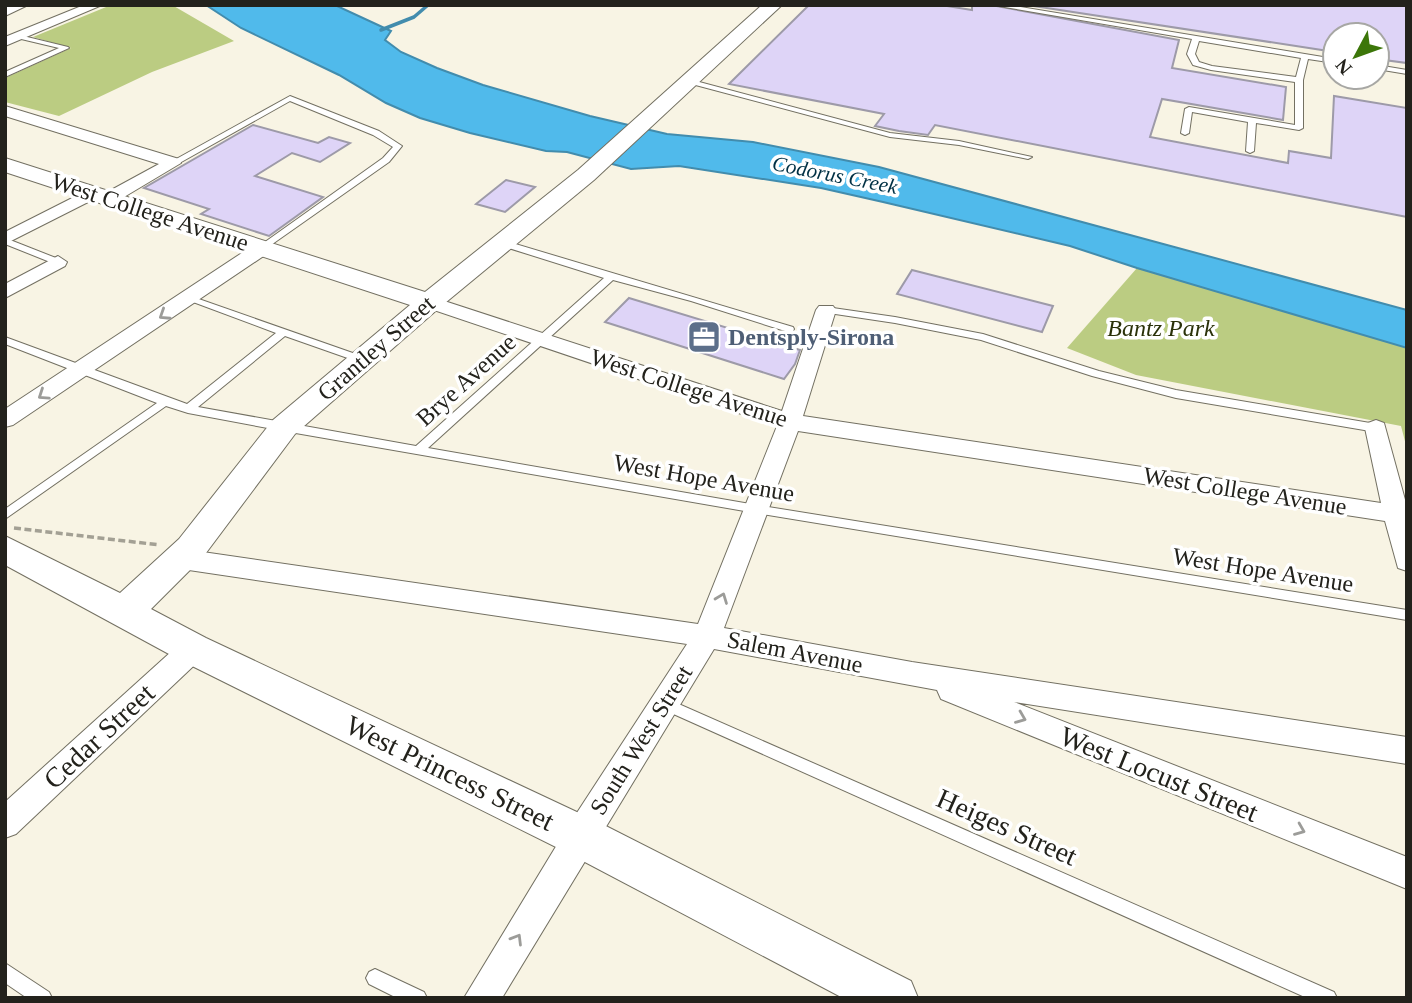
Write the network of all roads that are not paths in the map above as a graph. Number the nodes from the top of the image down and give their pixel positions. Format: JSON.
{"nodes":[{"id":1,"x":22,"y":5,"type":"edge"},
{"id":2,"x":49,"y":5,"type":"edge"},
{"id":3,"x":96,"y":5,"type":"edge"},
{"id":4,"x":773,"y":5,"type":"edge"},
{"id":5,"x":996,"y":5,"type":"edge"},
{"id":6,"x":5,"y":12,"type":"edge"},
{"id":7,"x":78,"y":13,"type":"junction"},
{"id":8,"x":19,"y":37,"type":"junction"},
{"id":9,"x":1196,"y":38,"type":"junction"},
{"id":10,"x":5,"y":43,"type":"edge"},
{"id":11,"x":1305,"y":56,"type":"junction"},
{"id":12,"x":1321,"y":59,"type":"edge"},
{"id":13,"x":5,"y":75,"type":"edge"},
{"id":14,"x":1299,"y":80,"type":"junction"},
{"id":15,"x":691,"y":81,"type":"junction"},
{"id":16,"x":5,"y":111,"type":"edge"},
{"id":17,"x":1252,"y":120,"type":"junction"},
{"id":18,"x":1185,"y":134,"type":"dead end"},
{"id":19,"x":1250,"y":151,"type":"dead end"},
{"id":20,"x":1028,"y":157,"type":"dead end"},
{"id":21,"x":173,"y":163,"type":"junction"},
{"id":22,"x":5,"y":165,"type":"edge"},
{"id":23,"x":100,"y":196,"type":"junction"},
{"id":24,"x":5,"y":240,"type":"edge"},
{"id":25,"x":502,"y":243,"type":"junction"},
{"id":26,"x":261,"y":249,"type":"junction"},
{"id":27,"x":58,"y":262,"type":"joint"},
{"id":28,"x":611,"y":277,"type":"junction"},
{"id":29,"x":5,"y":292,"type":"edge"},
{"id":30,"x":190,"y":299,"type":"junction"},
{"id":31,"x":429,"y":302,"type":"junction"},
{"id":32,"x":825,"y":310,"type":"joint"},
{"id":33,"x":789,"y":329,"type":"dead end"},
{"id":34,"x":284,"y":332,"type":"junction"},
{"id":35,"x":5,"y":340,"type":"edge"},
{"id":36,"x":541,"y":340,"type":"junction"},
{"id":37,"x":363,"y":360,"type":"junction"},
{"id":38,"x":80,"y":370,"type":"junction"},
{"id":39,"x":166,"y":402,"type":"junction"},
{"id":40,"x":188,"y":409,"type":"junction"},
{"id":41,"x":5,"y":420,"type":"edge"},
{"id":42,"x":790,"y":422,"type":"junction"},
{"id":43,"x":284,"y":427,"type":"junction"},
{"id":44,"x":1376,"y":428,"type":"joint"},
{"id":45,"x":418,"y":451,"type":"junction"},
{"id":46,"x":756,"y":509,"type":"junction"},
{"id":47,"x":1396,"y":514,"type":"junction"},
{"id":48,"x":5,"y":515,"type":"edge"},
{"id":49,"x":5,"y":549,"type":"edge"},
{"id":50,"x":187,"y":553,"type":"junction"},
{"id":51,"x":1407,"y":561,"type":"edge"},
{"id":52,"x":124,"y":612,"type":"junction"},
{"id":53,"x":1407,"y":615,"type":"edge"},
{"id":54,"x":707,"y":636,"type":"junction"},
{"id":55,"x":192,"y":649,"type":"junction"},
{"id":56,"x":912,"y":674,"type":"junction"},
{"id":57,"x":665,"y":704,"type":"junction"},
{"id":58,"x":1407,"y":751,"type":"edge"},
{"id":59,"x":5,"y":823,"type":"edge"},
{"id":60,"x":580,"y":836,"type":"junction"},
{"id":61,"x":1407,"y":873,"type":"edge"},
{"id":62,"x":5,"y":972,"type":"edge"},
{"id":63,"x":375,"y":978,"type":"dead end"},
{"id":64,"x":43,"y":998,"type":"edge"},
{"id":65,"x":418,"y":998,"type":"edge"},
{"id":66,"x":482,"y":998,"type":"edge"},
{"id":67,"x":894,"y":998,"type":"edge"},
{"id":68,"x":1328,"y":998,"type":"edge"}],
"edges":[{"from":1,"to":6,"type":"street"},
{"from":2,"to":7,"type":"street"},
{"from":3,"to":7,"type":"street"},
{"from":4,"to":15,"type":"street","name":"Grantley Street"},
{"from":5,"to":9,"type":"lane"},
{"from":7,"to":8,"type":"street"},
{"from":8,"to":10,"type":"street"},
{"from":8,"to":13,"type":"lane"},
{"from":9,"to":11,"type":"lane"},
{"from":9,"to":14,"type":"lane"},
{"from":11,"to":12,"type":"lane"},
{"from":11,"to":14,"type":"lane"},
{"from":14,"to":17,"type":"lane"},
{"from":15,"to":20,"type":"lane"},
{"from":15,"to":25,"type":"street","name":"Grantley Street"},
{"from":16,"to":21,"type":"street"},
{"from":17,"to":18,"type":"lane"},
{"from":17,"to":19,"type":"lane"},
{"from":21,"to":23,"type":"street"},
{"from":21,"to":26,"type":"lane"},
{"from":22,"to":23,"type":"street","name":"West College Avenue"},
{"from":23,"to":24,"type":"street"},
{"from":23,"to":26,"type":"street","name":"West College Avenue"},
{"from":24,"to":27,"type":"lane"},
{"from":25,"to":28,"type":"lane"},
{"from":25,"to":31,"type":"street","name":"Grantley Street"},
{"from":26,"to":30,"type":"street"},
{"from":26,"to":31,"type":"street","name":"West College Avenue"},
{"from":27,"to":29,"type":"street"},
{"from":28,"to":33,"type":"lane"},
{"from":28,"to":36,"type":"lane"},
{"from":30,"to":34,"type":"lane"},
{"from":30,"to":38,"type":"street","one_way":true},
{"from":31,"to":36,"type":"street","name":"West College Avenue"},
{"from":31,"to":37,"type":"street","name":"Grantley Street"},
{"from":32,"to":42,"type":"street","name":"South West Street"},
{"from":32,"to":44,"type":"lane"},
{"from":34,"to":37,"type":"lane"},
{"from":34,"to":40,"type":"lane"},
{"from":35,"to":38,"type":"lane","name":"West Hope Avenue"},
{"from":36,"to":42,"type":"street","name":"West College Avenue"},
{"from":36,"to":45,"type":"lane","name":"Brye Avenue"},
{"from":37,"to":43,"type":"street","name":"Grantley Street"},
{"from":38,"to":39,"type":"lane","name":"West Hope Avenue"},
{"from":38,"to":41,"type":"street","one_way":true},
{"from":39,"to":40,"type":"lane","name":"West Hope Avenue"},
{"from":39,"to":48,"type":"lane"},
{"from":40,"to":43,"type":"lane","name":"West Hope Avenue"},
{"from":42,"to":46,"type":"street","name":"South West Street"},
{"from":42,"to":47,"type":"street","name":"West College Avenue"},
{"from":43,"to":45,"type":"lane","name":"West Hope Avenue"},
{"from":43,"to":50,"type":"street","name":"Grantley Street"},
{"from":44,"to":47,"type":"street"},
{"from":45,"to":46,"type":"lane","name":"West Hope Avenue"},
{"from":46,"to":53,"type":"lane","name":"West Hope Avenue"},
{"from":54,"to":46,"type":"street","name":"South West Street","one_way":true},
{"from":47,"to":51,"type":"street"},
{"from":49,"to":52,"type":"street","name":"West Princess Street"},
{"from":50,"to":52,"type":"street","name":"Grantley Street"},
{"from":50,"to":54,"type":"street","name":"Salem Avenue"},
{"from":52,"to":55,"type":"street","name":"West Princess Street"},
{"from":54,"to":56,"type":"street","name":"Salem Avenue"},
{"from":54,"to":57,"type":"street","name":"South West Street"},
{"from":55,"to":59,"type":"street","name":"Cedar Street"},
{"from":55,"to":60,"type":"street","name":"West Princess Street"},
{"from":56,"to":58,"type":"street","name":"Salem Avenue"},
{"from":56,"to":61,"type":"street","name":"West Locust Street","one_way":true},
{"from":57,"to":60,"type":"street","name":"South West Street"},
{"from":57,"to":68,"type":"lane","name":"Heiges Street"},
{"from":66,"to":60,"type":"street","name":"South West Street","one_way":true},
{"from":60,"to":67,"type":"street","name":"West Princess Street"},
{"from":62,"to":64,"type":"lane"},
{"from":63,"to":65,"type":"lane"}]}
